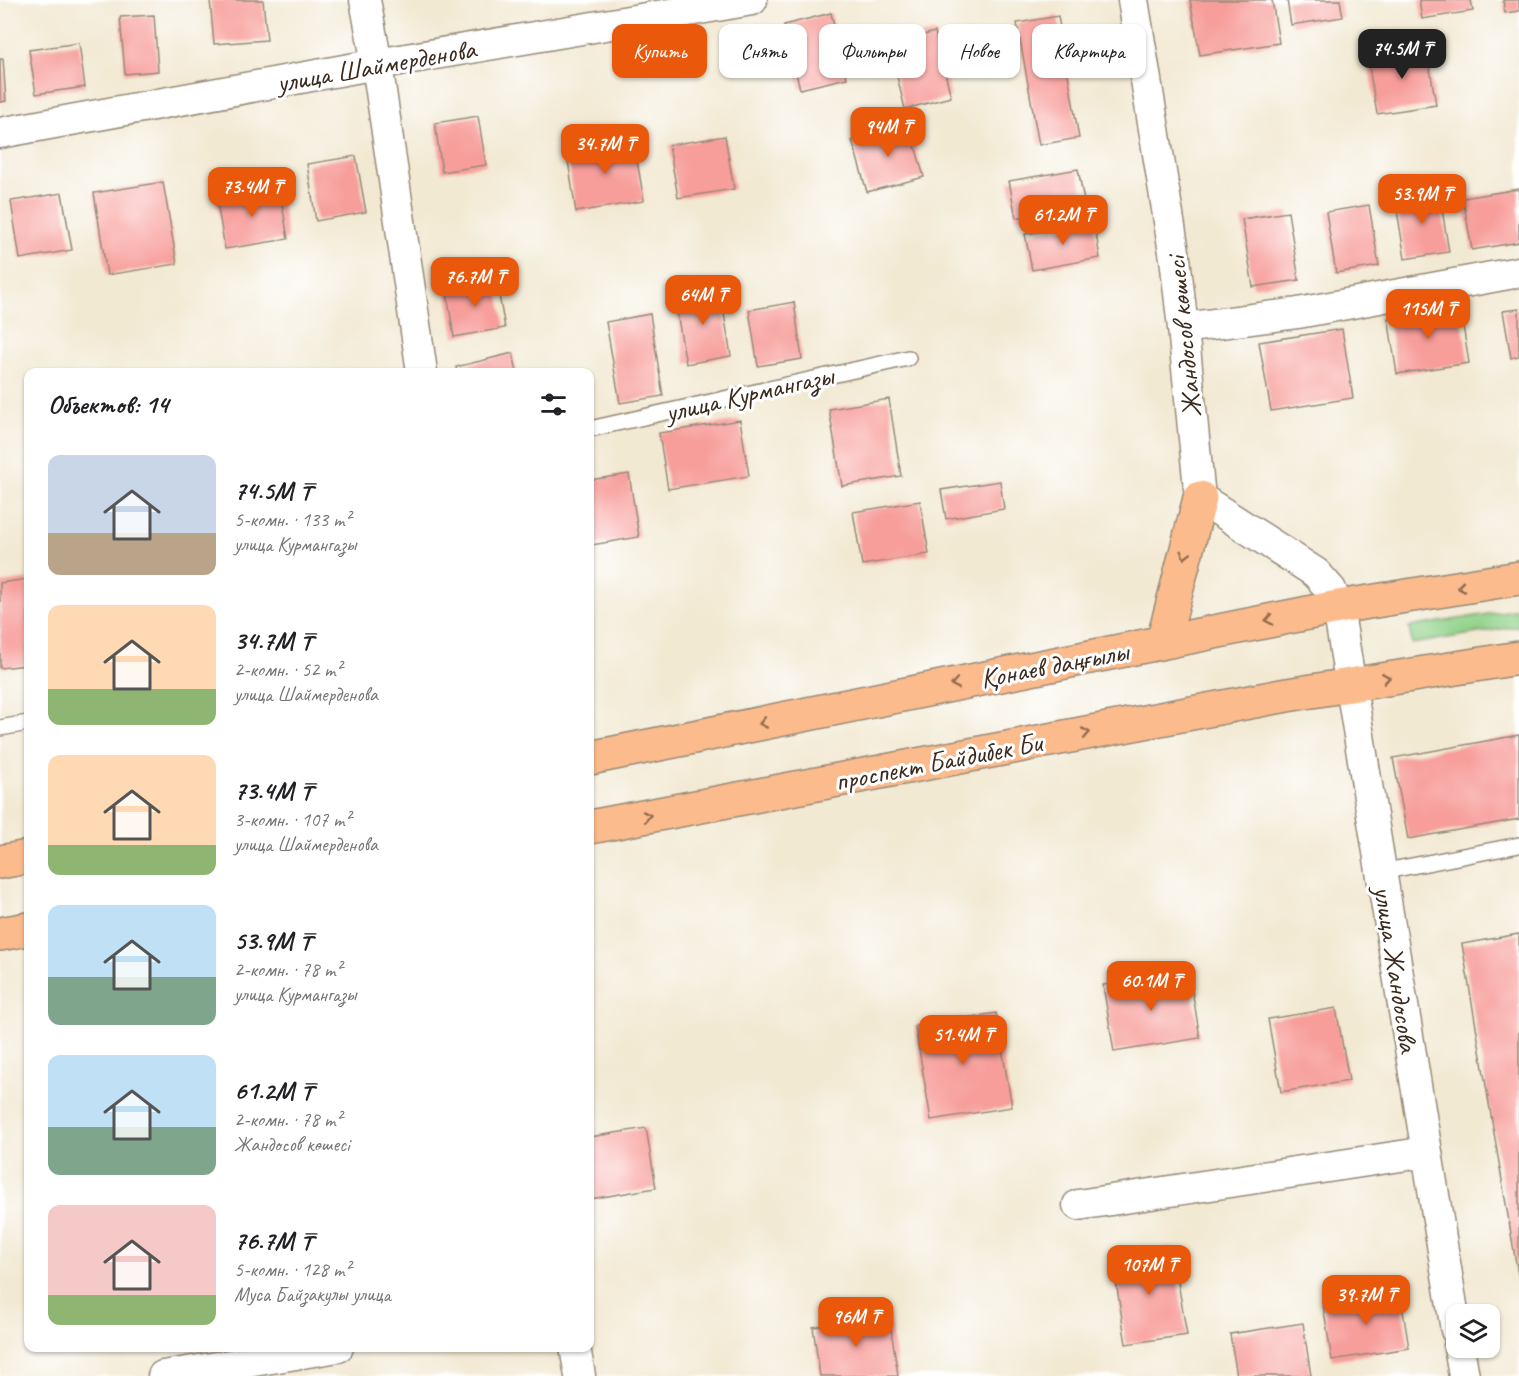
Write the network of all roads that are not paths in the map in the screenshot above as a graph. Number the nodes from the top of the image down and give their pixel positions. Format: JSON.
{"nodes":[{"id":1,"x":365,"y":0,"type":"edge"},
{"id":2,"x":752,"y":0,"type":"edge"},
{"id":3,"x":1133,"y":0,"type":"edge"},
{"id":4,"x":376,"y":64,"type":"junction"},
{"id":5,"x":0,"y":134,"type":"edge"},
{"id":6,"x":1519,"y":272,"type":"edge"},
{"id":7,"x":1183,"y":328,"type":"junction"},
{"id":8,"x":908,"y":358,"type":"dead end"},
{"id":9,"x":416,"y":368,"type":"edge"},
{"id":10,"x":594,"y":428,"type":"edge"},
{"id":11,"x":1200,"y":498,"type":"junction"},
{"id":12,"x":1519,"y":578,"type":"edge"},
{"id":13,"x":1338,"y":607,"type":"junction"},
{"id":14,"x":1163,"y":642,"type":"junction"},
{"id":15,"x":1519,"y":658,"type":"edge"},
{"id":16,"x":1349,"y":684,"type":"junction"},
{"id":17,"x":24,"y":724,"type":"edge"},
{"id":18,"x":0,"y":728,"type":"edge"},
{"id":19,"x":594,"y":757,"type":"edge"},
{"id":20,"x":594,"y":826,"type":"edge"},
{"id":21,"x":1519,"y":845,"type":"edge"},
{"id":22,"x":24,"y":858,"type":"edge"},
{"id":23,"x":0,"y":862,"type":"edge"},
{"id":24,"x":1381,"y":872,"type":"junction"},
{"id":25,"x":24,"y":930,"type":"edge"},
{"id":26,"x":0,"y":934,"type":"edge"},
{"id":27,"x":1427,"y":1152,"type":"junction"},
{"id":28,"x":1078,"y":1205,"type":"dead end"},
{"id":29,"x":1452,"y":1304,"type":"edge"},
{"id":30,"x":308,"y":1352,"type":"edge"},
{"id":31,"x":576,"y":1352,"type":"edge"},
{"id":32,"x":1461,"y":1358,"type":"edge"},
{"id":33,"x":163,"y":1376,"type":"edge"},
{"id":34,"x":580,"y":1376,"type":"edge"},
{"id":35,"x":1464,"y":1376,"type":"edge"}],
"edges":[{"from":1,"to":4,"type":"street"},
{"from":2,"to":4,"type":"street","name":"улица Шаймерденова"},
{"from":3,"to":7,"type":"street","name":"Жандосов көшесі"},
{"from":4,"to":5,"type":"street","name":"улица Шаймерденова"},
{"from":4,"to":9,"type":"street"},
{"from":6,"to":7,"type":"street"},
{"from":7,"to":11,"type":"street","name":"Жандосов көшесі"},
{"from":8,"to":10,"type":"lane","name":"улица Курмангазы"},
{"from":11,"to":13,"type":"street"},
{"from":11,"to":14,"type":"main road","one_way":true},
{"from":12,"to":13,"type":"main road","name":"Қонаев даңғылы","one_way":true},
{"from":13,"to":14,"type":"main road","name":"Қонаев даңғылы","one_way":true},
{"from":13,"to":16,"type":"street","name":"улица Жандосова"},
{"from":14,"to":19,"type":"main road","name":"Қонаев даңғылы","one_way":true},
{"from":16,"to":15,"type":"main road","one_way":true},
{"from":20,"to":16,"type":"main road","name":"проспект Байдибек Би","one_way":true},
{"from":16,"to":24,"type":"street","name":"улица Жандосова"},
{"from":17,"to":18,"type":"lane"},
{"from":21,"to":24,"type":"lane"},
{"from":22,"to":23,"type":"main road"},
{"from":24,"to":27,"type":"street","name":"улица Жандосова"},
{"from":25,"to":26,"type":"main road"},
{"from":27,"to":28,"type":"street"},
{"from":27,"to":29,"type":"street","name":"улица Жандосова"},
{"from":30,"to":33,"type":"street"},
{"from":31,"to":34,"type":"street"},
{"from":32,"to":35,"type":"street"}]}
